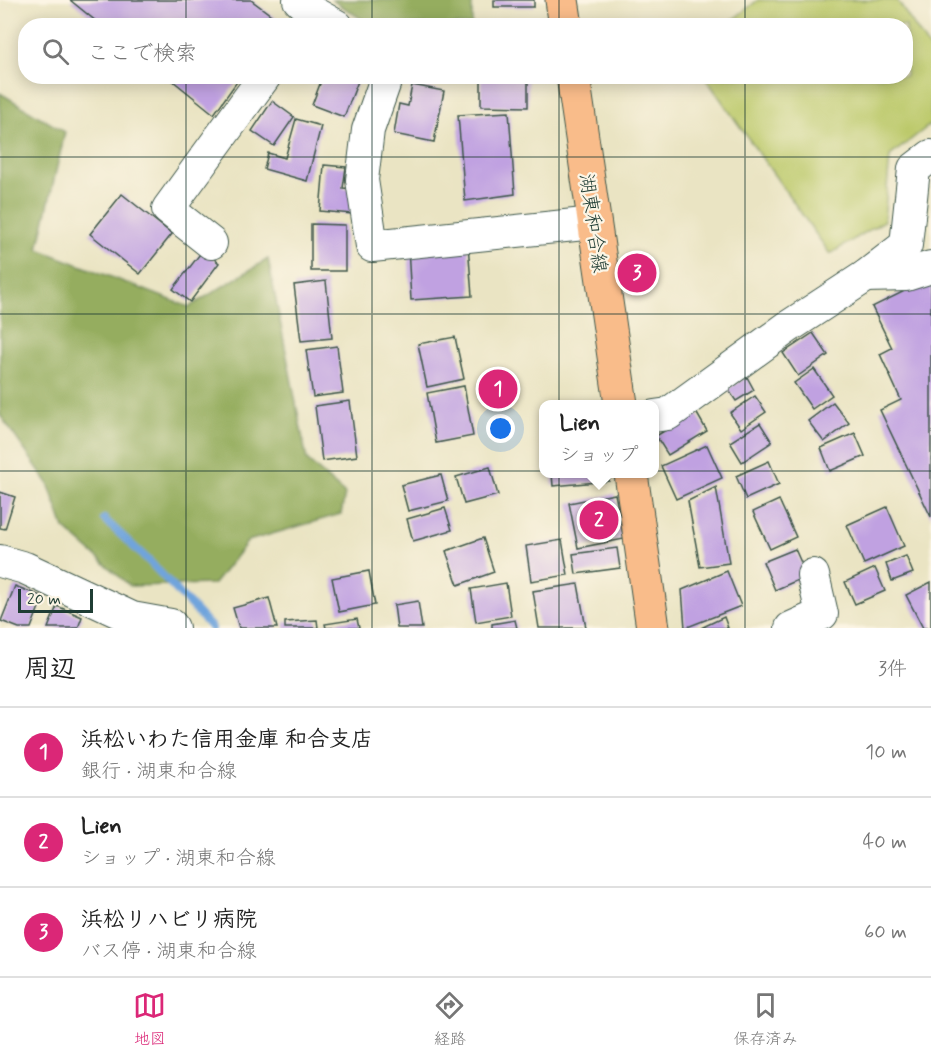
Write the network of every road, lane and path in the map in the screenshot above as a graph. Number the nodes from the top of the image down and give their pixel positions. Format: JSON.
{"nodes":[{"id":1,"x":562,"y":0,"type":"edge"},
{"id":2,"x":565,"y":18,"type":"edge"},
{"id":3,"x":259,"y":84,"type":"edge"},
{"id":4,"x":384,"y":84,"type":"edge"},
{"id":5,"x":574,"y":84,"type":"edge"},
{"id":6,"x":931,"y":156,"type":"edge"},
{"id":7,"x":594,"y":223,"type":"junction"},
{"id":8,"x":211,"y":243,"type":"dead end"},
{"id":9,"x":931,"y":267,"type":"edge"},
{"id":10,"x":866,"y":276,"type":"junction"},
{"id":11,"x":620,"y":400,"type":"edge"},
{"id":12,"x":659,"y":415,"type":"edge"},
{"id":13,"x":632,"y":478,"type":"edge"},
{"id":14,"x":0,"y":561,"type":"edge"},
{"id":15,"x":813,"y":575,"type":"dead end"},
{"id":16,"x":173,"y":628,"type":"edge"},
{"id":17,"x":653,"y":628,"type":"edge"},
{"id":18,"x":791,"y":628,"type":"edge"}],
"edges":[{"from":1,"to":2,"type":"main road"},
{"from":3,"to":8,"type":"street"},
{"from":4,"to":7,"type":"street"},
{"from":5,"to":7,"type":"main road","name":"湖東和合線"},
{"from":6,"to":10,"type":"street"},
{"from":7,"to":11,"type":"main road","name":"湖東和合線"},
{"from":9,"to":10,"type":"street"},
{"from":10,"to":12,"type":"street"},
{"from":13,"to":17,"type":"main road"},
{"from":14,"to":16,"type":"street"},
{"from":15,"to":18,"type":"street"}]}
